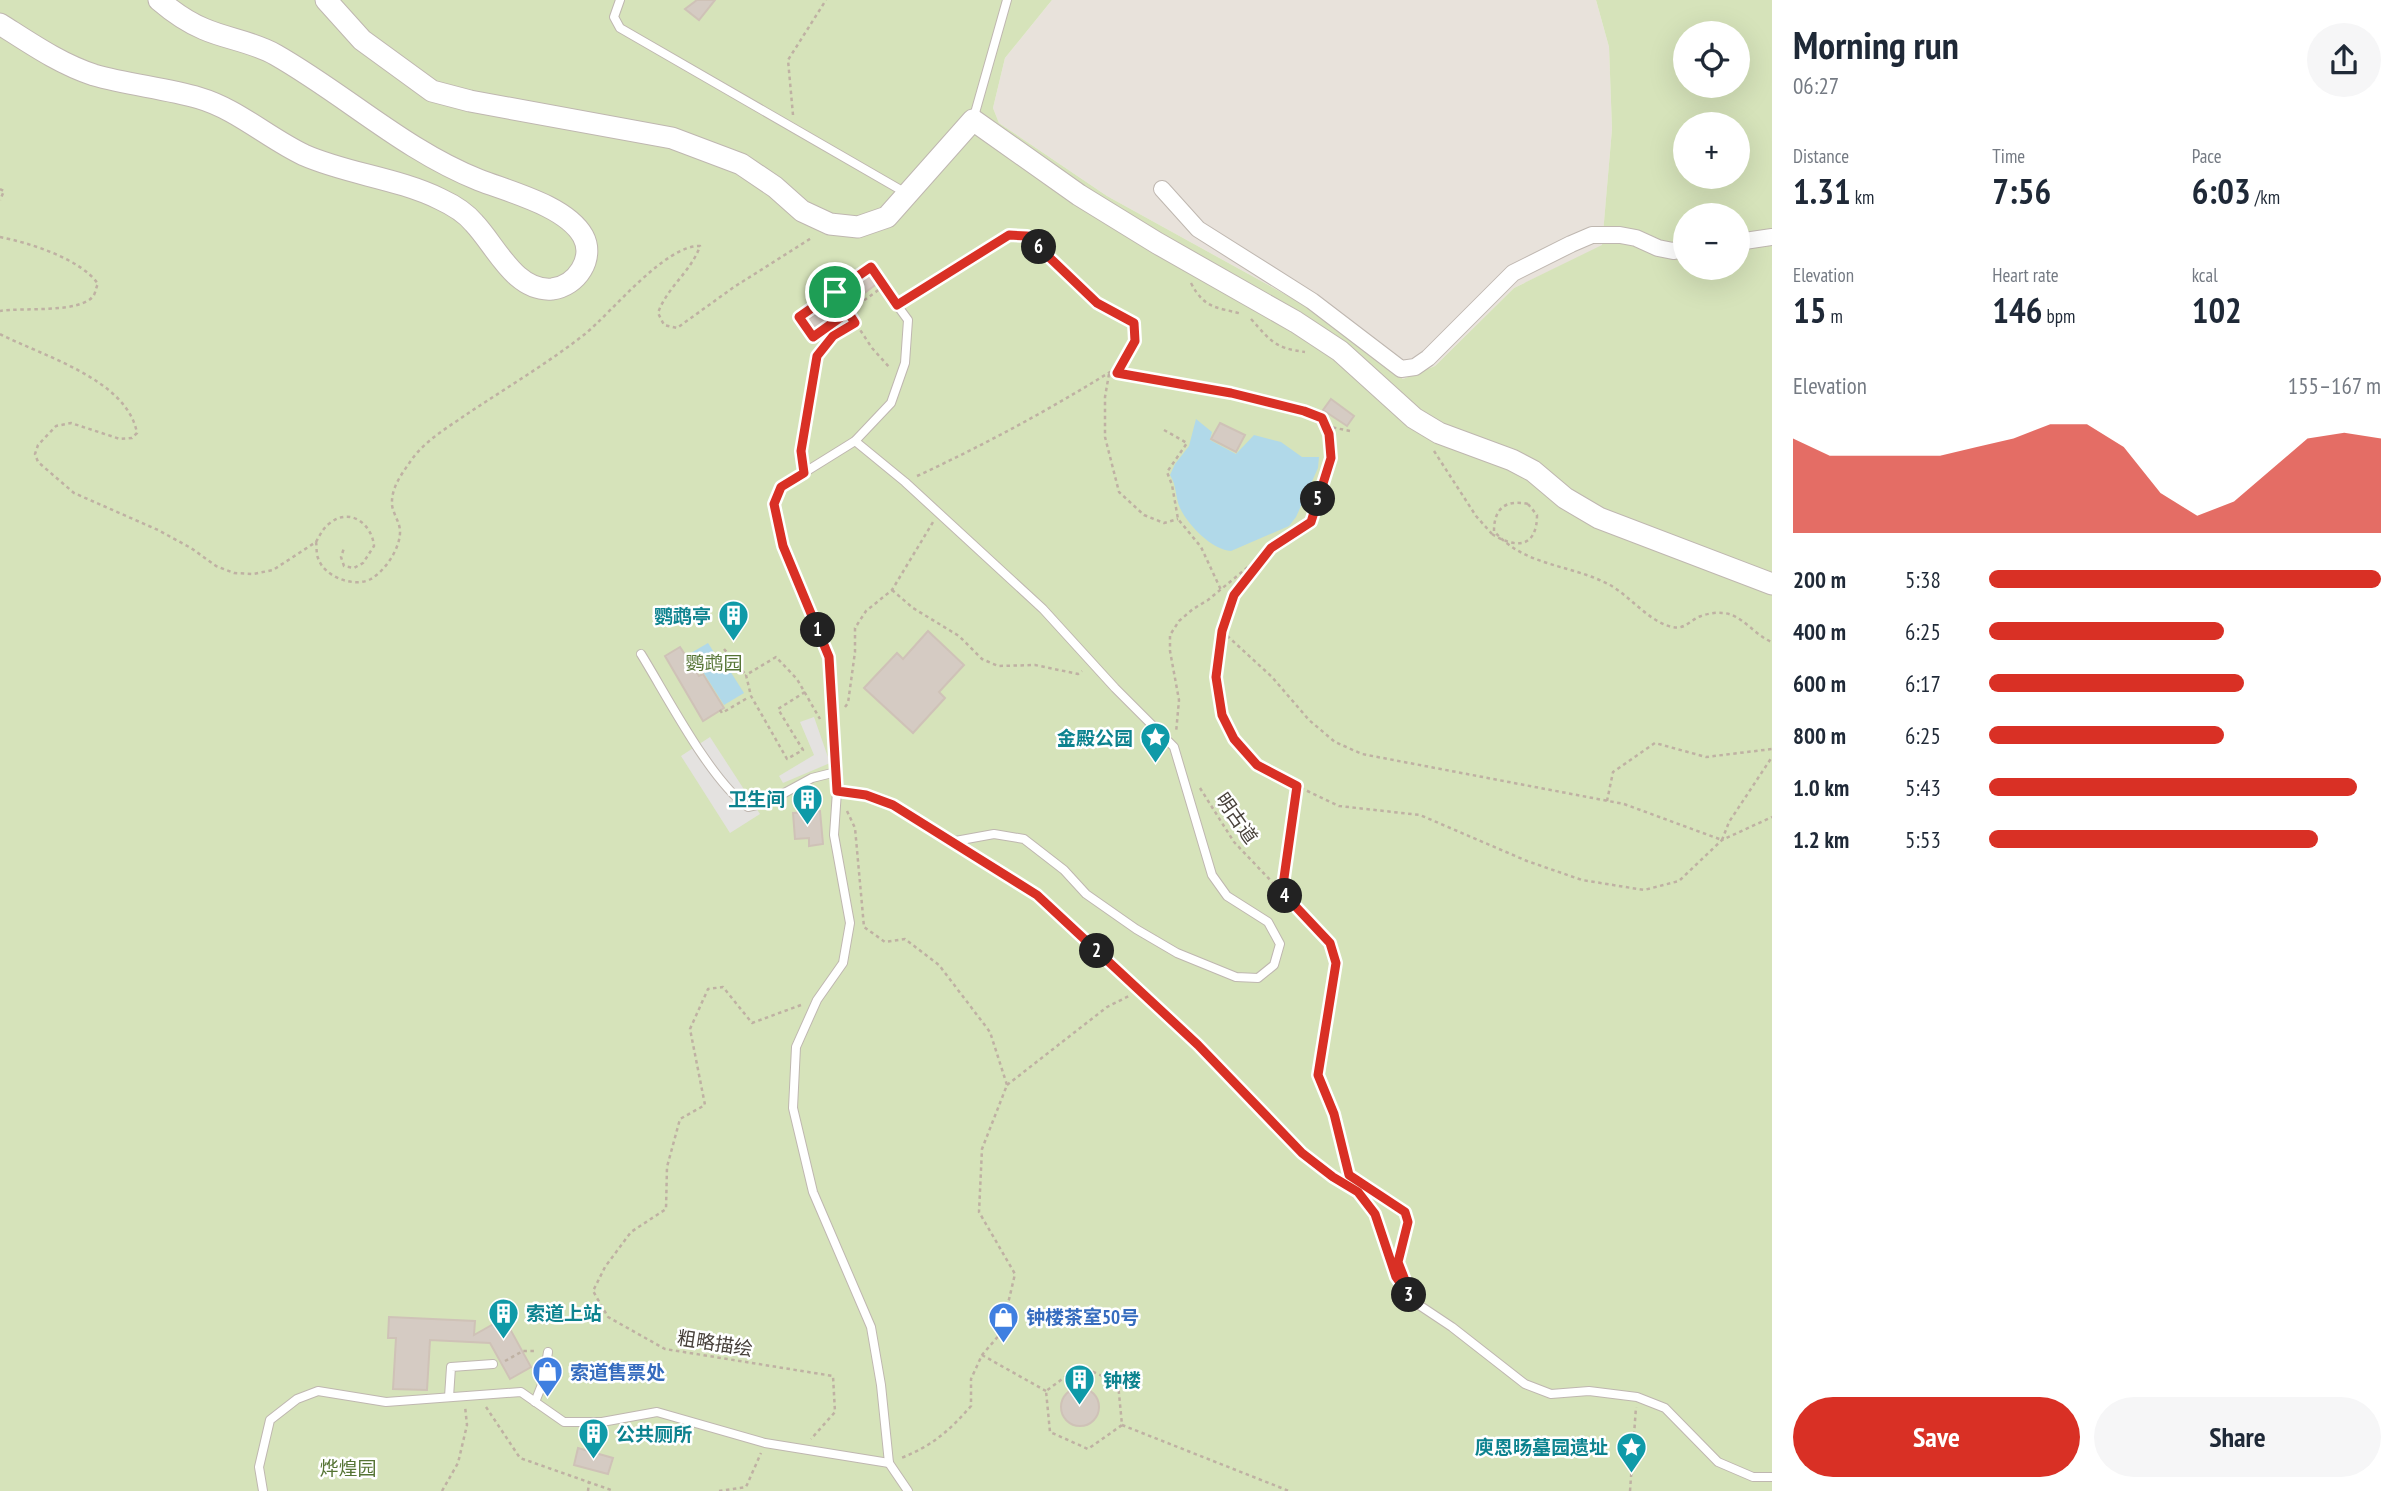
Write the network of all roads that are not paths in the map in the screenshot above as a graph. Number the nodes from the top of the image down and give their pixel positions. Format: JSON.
{"nodes":[{"id":1,"x":159,"y":0,"type":"edge"},
{"id":2,"x":326,"y":0,"type":"edge"},
{"id":3,"x":620,"y":0,"type":"edge"},
{"id":4,"x":1007,"y":0,"type":"edge"},
{"id":5,"x":0,"y":24,"type":"edge"},
{"id":6,"x":973,"y":120,"type":"junction"},
{"id":7,"x":1162,"y":190,"type":"dead end"},
{"id":8,"x":908,"y":195,"type":"junction"},
{"id":9,"x":1772,"y":237,"type":"edge"},
{"id":10,"x":1750,"y":240,"type":"edge"},
{"id":11,"x":1673,"y":251,"type":"edge"},
{"id":12,"x":897,"y":305,"type":"road end"},
{"id":13,"x":855,"y":441,"type":"junction"},
{"id":14,"x":1772,"y":584,"type":"edge"},
{"id":15,"x":641,"y":654,"type":"dead end"},
{"id":16,"x":836,"y":772,"type":"junction"},
{"id":17,"x":837,"y":791,"type":"junction"},
{"id":18,"x":950,"y":842,"type":"junction"},
{"id":19,"x":548,"y":1352,"type":"road end"},
{"id":20,"x":493,"y":1364,"type":"dead end"},
{"id":21,"x":449,"y":1397,"type":"junction"},
{"id":22,"x":536,"y":1402,"type":"junction"},
{"id":23,"x":888,"y":1463,"type":"junction"},
{"id":24,"x":1772,"y":1477,"type":"edge"},
{"id":25,"x":263,"y":1491,"type":"edge"},
{"id":26,"x":908,"y":1491,"type":"edge"}],
"edges":[{"from":1,"to":5,"type":"street"},
{"from":2,"to":8,"type":"street"},
{"from":3,"to":8,"type":"lane"},
{"from":4,"to":6,"type":"lane"},
{"from":6,"to":8,"type":"street"},
{"from":6,"to":14,"type":"street"},
{"from":7,"to":11,"type":"street"},
{"from":9,"to":10,"type":"street"},
{"from":12,"to":13,"type":"lane"},
{"from":13,"to":16,"type":"lane"},
{"from":13,"to":18,"type":"lane"},
{"from":15,"to":16,"type":"lane"},
{"from":16,"to":17,"type":"lane"},
{"from":17,"to":18,"type":"lane"},
{"from":17,"to":23,"type":"lane"},
{"from":18,"to":24,"type":"lane"},
{"from":19,"to":22,"type":"lane"},
{"from":20,"to":21,"type":"lane"},
{"from":21,"to":22,"type":"lane"},
{"from":21,"to":25,"type":"lane"},
{"from":22,"to":23,"type":"lane"},
{"from":23,"to":26,"type":"lane"}]}
